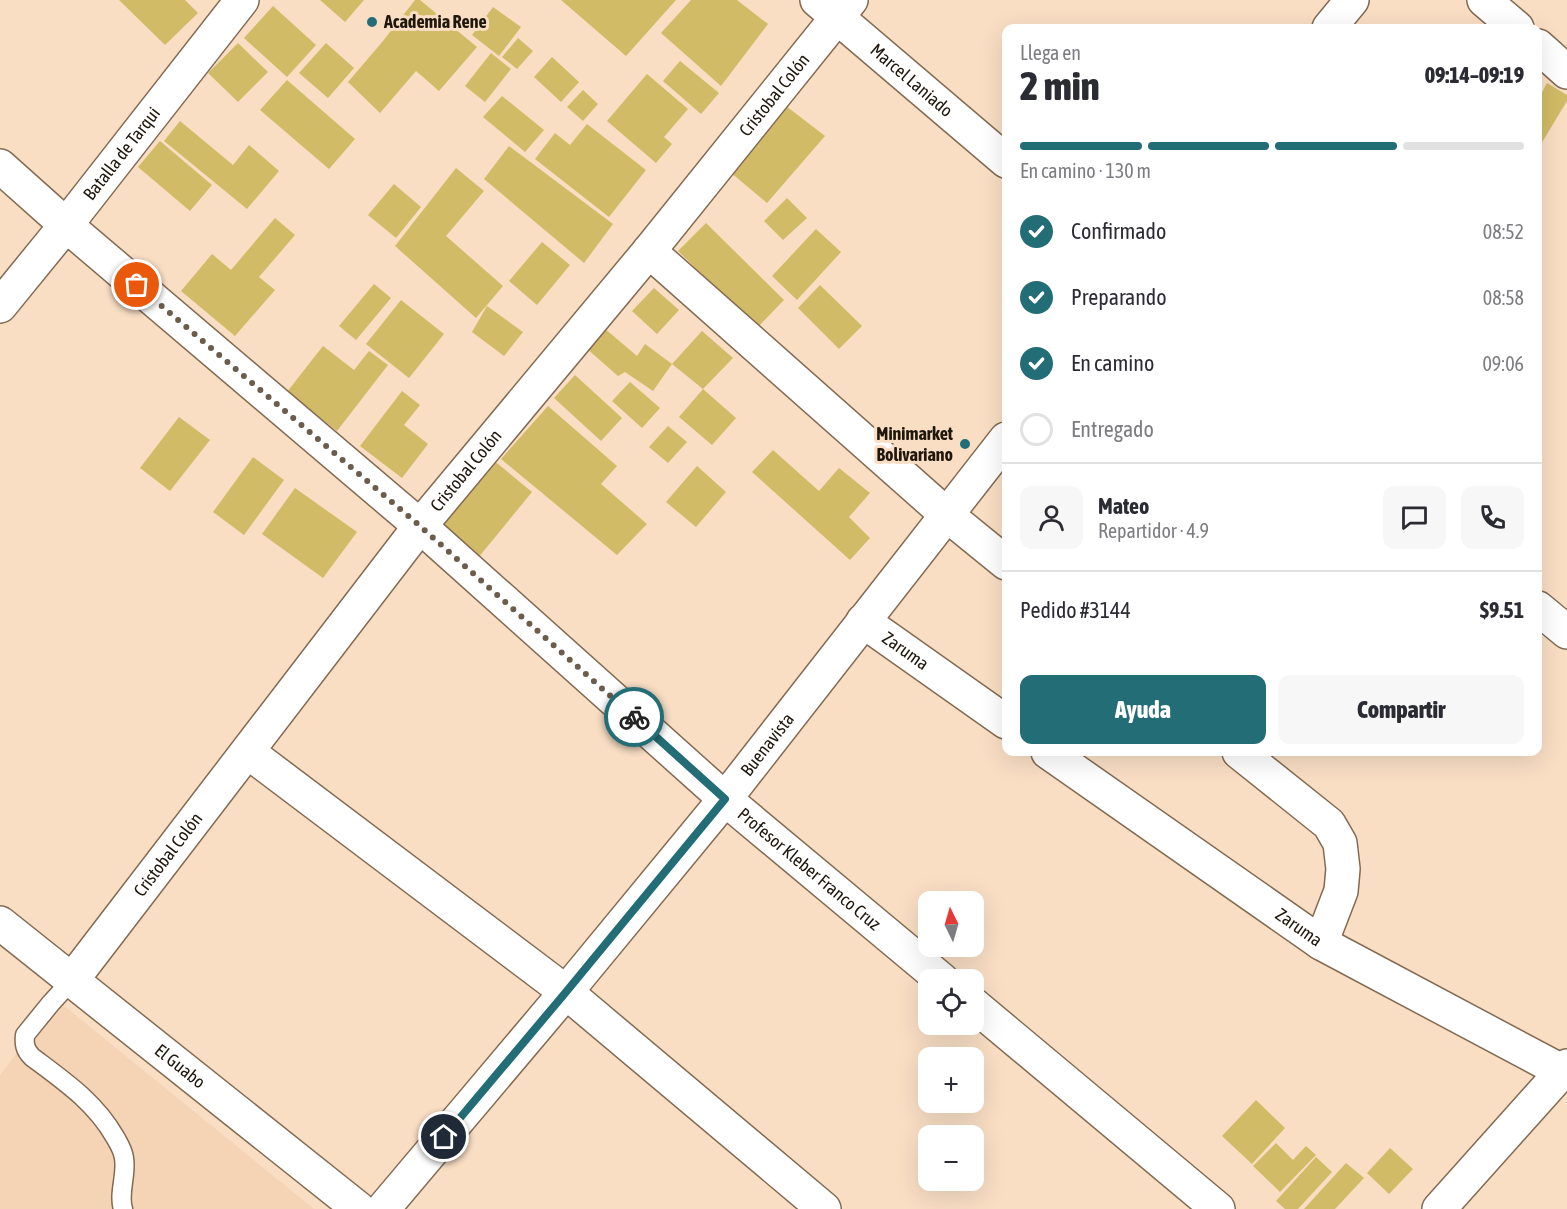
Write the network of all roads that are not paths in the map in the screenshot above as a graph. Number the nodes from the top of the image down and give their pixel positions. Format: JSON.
{"nodes":[{"id":1,"x":242,"y":0,"type":"edge"},
{"id":2,"x":1352,"y":0,"type":"edge"},
{"id":3,"x":1484,"y":0,"type":"edge"},
{"id":4,"x":835,"y":6,"type":"edge"},
{"id":5,"x":1332,"y":24,"type":"edge"},
{"id":6,"x":1512,"y":24,"type":"edge"},
{"id":7,"x":1542,"y":50,"type":"edge"},
{"id":8,"x":1567,"y":72,"type":"edge"},
{"id":9,"x":1002,"y":157,"type":"edge"},
{"id":10,"x":0,"y":166,"type":"edge"},
{"id":11,"x":66,"y":225,"type":"junction"},
{"id":12,"x":649,"y":251,"type":"junction"},
{"id":13,"x":0,"y":306,"type":"edge"},
{"id":14,"x":1002,"y":444,"type":"edge"},
{"id":15,"x":947,"y":515,"type":"junction"},
{"id":16,"x":420,"y":526,"type":"junction"},
{"id":17,"x":1002,"y":560,"type":"edge"},
{"id":18,"x":1542,"y":611,"type":"edge"},
{"id":19,"x":863,"y":621,"type":"junction"},
{"id":20,"x":1567,"y":632,"type":"edge"},
{"id":21,"x":1002,"y":719,"type":"edge"},
{"id":22,"x":248,"y":752,"type":"junction"},
{"id":23,"x":1054,"y":756,"type":"edge"},
{"id":24,"x":1244,"y":756,"type":"edge"},
{"id":25,"x":725,"y":799,"type":"junction"},
{"id":26,"x":0,"y":923,"type":"edge"},
{"id":27,"x":1321,"y":943,"type":"junction"},
{"id":28,"x":929,"y":969,"type":"edge"},
{"id":29,"x":72,"y":980,"type":"junction"},
{"id":30,"x":566,"y":992,"type":"junction"},
{"id":31,"x":984,"y":1013,"type":"edge"},
{"id":32,"x":1566,"y":1070,"type":"edge"},
{"id":33,"x":123,"y":1209,"type":"edge"},
{"id":34,"x":359,"y":1209,"type":"edge"},
{"id":35,"x":383,"y":1209,"type":"edge"},
{"id":36,"x":824,"y":1209,"type":"edge"},
{"id":37,"x":1218,"y":1209,"type":"edge"},
{"id":38,"x":1439,"y":1209,"type":"edge"}],
"edges":[{"from":1,"to":11,"type":"street","name":"Batalla de Tarqui"},
{"from":2,"to":5,"type":"street"},
{"from":3,"to":6,"type":"street"},
{"from":4,"to":9,"type":"street","name":"Marcel Laniado"},
{"from":4,"to":12,"type":"street","name":"Cristobal Colón"},
{"from":7,"to":8,"type":"street"},
{"from":10,"to":11,"type":"street","name":"Profesor Kleber Franco Cruz"},
{"from":11,"to":13,"type":"street","name":"Batalla de Tarqui"},
{"from":11,"to":16,"type":"street","name":"Profesor Kleber Franco Cruz"},
{"from":12,"to":15,"type":"street"},
{"from":12,"to":16,"type":"street","name":"Cristobal Colón"},
{"from":14,"to":15,"type":"street","name":"Buenavista"},
{"from":15,"to":17,"type":"street"},
{"from":15,"to":19,"type":"street","name":"Buenavista"},
{"from":16,"to":22,"type":"street","name":"Cristobal Colón"},
{"from":16,"to":25,"type":"street","name":"Profesor Kleber Franco Cruz"},
{"from":18,"to":20,"type":"street"},
{"from":19,"to":21,"type":"street","name":"Zaruma"},
{"from":19,"to":25,"type":"street","name":"Buenavista"},
{"from":22,"to":29,"type":"street","name":"Cristobal Colón"},
{"from":22,"to":30,"type":"street"},
{"from":23,"to":27,"type":"street","name":"Zaruma"},
{"from":24,"to":27,"type":"street"},
{"from":25,"to":28,"type":"street","name":"Profesor Kleber Franco Cruz"},
{"from":25,"to":30,"type":"street","name":"Buenavista"},
{"from":26,"to":29,"type":"street","name":"El Guabo"},
{"from":27,"to":32,"type":"street","name":"Zaruma"},
{"from":29,"to":33,"type":"lane"},
{"from":29,"to":34,"type":"street","name":"El Guabo"},
{"from":30,"to":35,"type":"street","name":"Buenavista"},
{"from":30,"to":36,"type":"street"},
{"from":31,"to":37,"type":"street"},
{"from":32,"to":38,"type":"street"}]}
